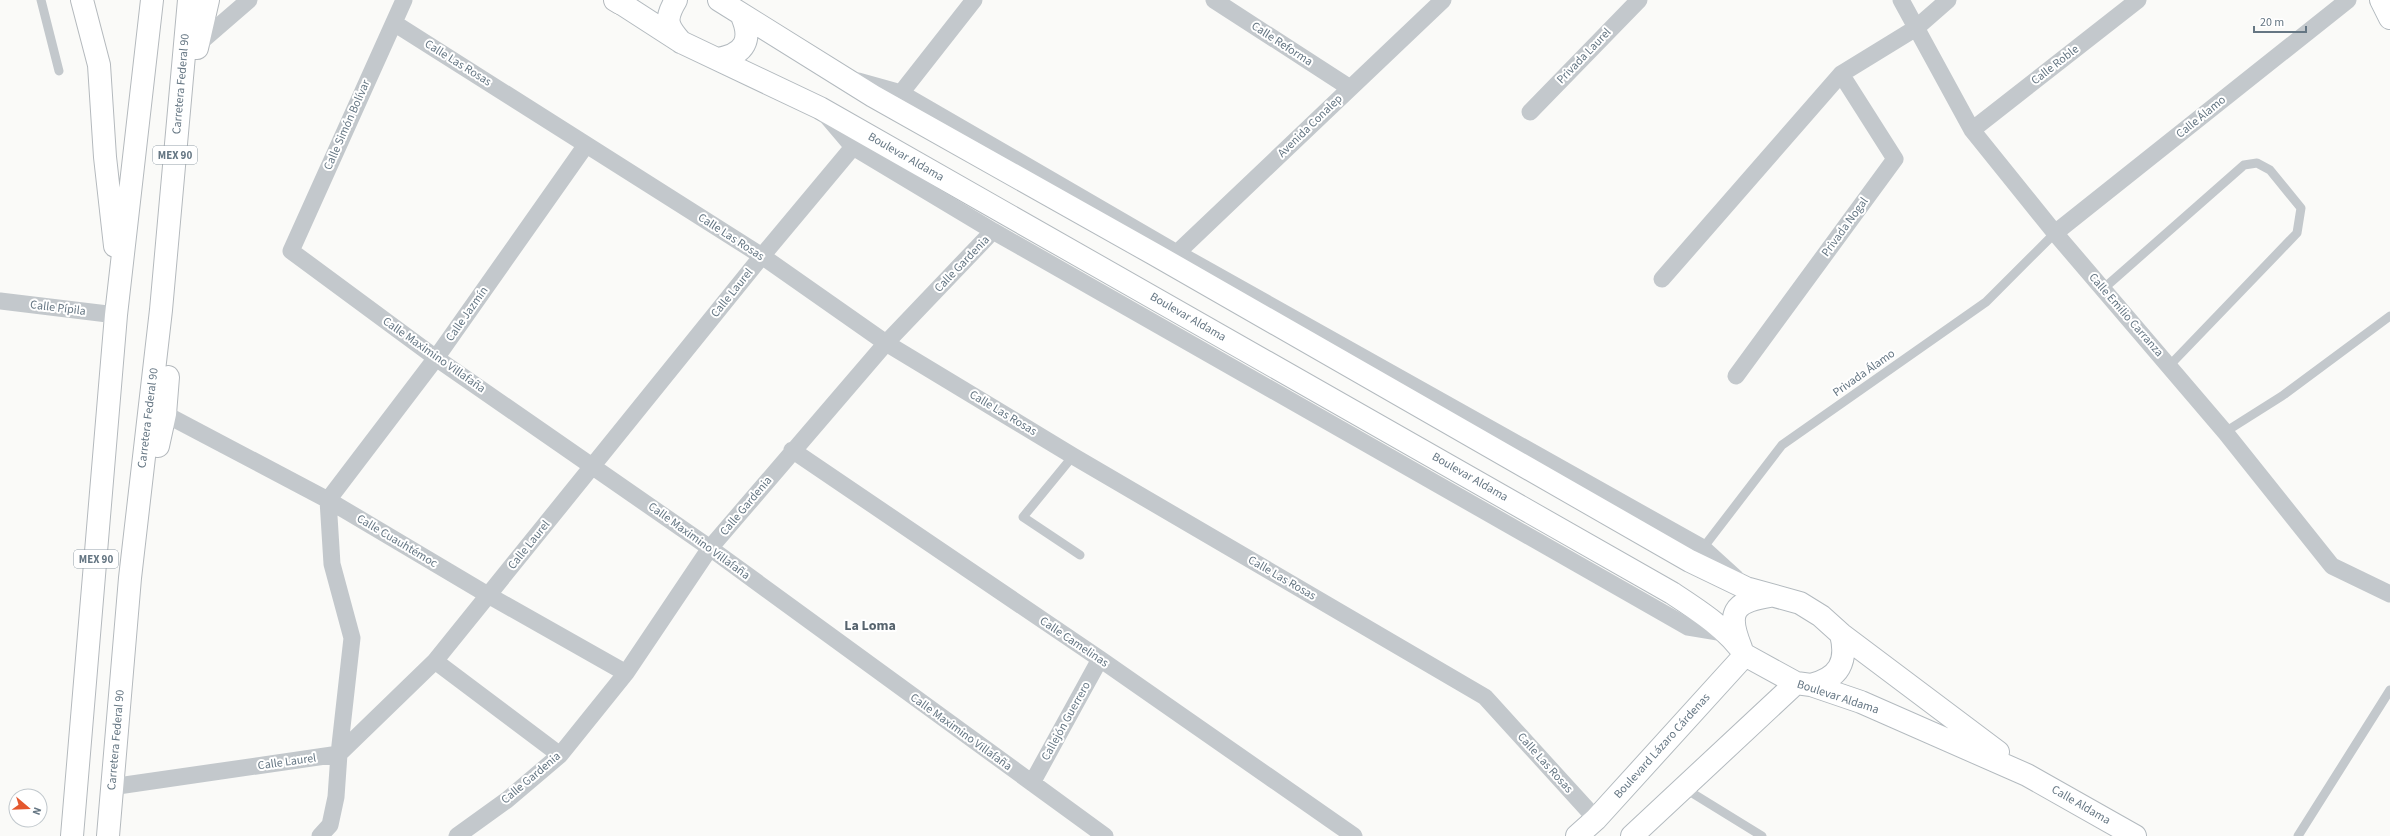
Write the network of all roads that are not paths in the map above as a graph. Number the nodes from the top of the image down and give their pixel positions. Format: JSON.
{"nodes":[{"id":1,"x":41,"y":0,"type":"edge"},
{"id":2,"x":82,"y":0,"type":"edge"},
{"id":3,"x":152,"y":0,"type":"edge"},
{"id":4,"x":189,"y":0,"type":"edge"},
{"id":5,"x":208,"y":0,"type":"edge"},
{"id":6,"x":249,"y":0,"type":"edge"},
{"id":7,"x":404,"y":0,"type":"edge"},
{"id":8,"x":676,"y":0,"type":"edge"},
{"id":9,"x":719,"y":0,"type":"edge"},
{"id":10,"x":974,"y":0,"type":"edge"},
{"id":11,"x":1214,"y":0,"type":"edge"},
{"id":12,"x":1443,"y":0,"type":"edge"},
{"id":13,"x":1639,"y":0,"type":"edge"},
{"id":14,"x":1901,"y":0,"type":"edge"},
{"id":15,"x":1948,"y":0,"type":"edge"},
{"id":16,"x":2138,"y":0,"type":"edge"},
{"id":17,"x":2348,"y":0,"type":"edge"},
{"id":18,"x":2381,"y":0,"type":"edge"},
{"id":19,"x":617,"y":1,"type":"edge"},
{"id":20,"x":742,"y":14,"type":"junction"},
{"id":21,"x":2390,"y":18,"type":"edge"},
{"id":22,"x":394,"y":23,"type":"junction"},
{"id":23,"x":1916,"y":28,"type":"junction"},
{"id":24,"x":681,"y":42,"type":"junction"},
{"id":25,"x":197,"y":45,"type":"junction"},
{"id":26,"x":718,"y":59,"type":"junction"},
{"id":27,"x":59,"y":71,"type":"dead end"},
{"id":28,"x":1841,"y":74,"type":"junction"},
{"id":29,"x":838,"y":76,"type":"junction"},
{"id":30,"x":1350,"y":88,"type":"junction"},
{"id":31,"x":901,"y":93,"type":"junction"},
{"id":32,"x":820,"y":108,"type":"junction"},
{"id":33,"x":1530,"y":112,"type":"dead end"},
{"id":34,"x":1972,"y":130,"type":"junction"},
{"id":35,"x":586,"y":145,"type":"junction"},
{"id":36,"x":853,"y":147,"type":"junction"},
{"id":37,"x":994,"y":232,"type":"junction"},
{"id":38,"x":2055,"y":233,"type":"junction"},
{"id":39,"x":291,"y":251,"type":"joint"},
{"id":40,"x":1177,"y":253,"type":"junction"},
{"id":41,"x":762,"y":256,"type":"junction"},
{"id":42,"x":1662,"y":279,"type":"dead end"},
{"id":43,"x":120,"y":282,"type":"junction"},
{"id":44,"x":2103,"y":289,"type":"junction"},
{"id":45,"x":0,"y":301,"type":"edge"},
{"id":46,"x":116,"y":315,"type":"junction"},
{"id":47,"x":2390,"y":316,"type":"edge"},
{"id":48,"x":886,"y":343,"type":"junction"},
{"id":49,"x":436,"y":358,"type":"junction"},
{"id":50,"x":2170,"y":365,"type":"junction"},
{"id":51,"x":1736,"y":376,"type":"dead end"},
{"id":52,"x":164,"y":414,"type":"junction"},
{"id":53,"x":2225,"y":432,"type":"junction"},
{"id":54,"x":792,"y":450,"type":"junction"},
{"id":55,"x":1073,"y":456,"type":"junction"},
{"id":56,"x":593,"y":466,"type":"junction"},
{"id":57,"x":328,"y":500,"type":"junction"},
{"id":58,"x":710,"y":548,"type":"junction"},
{"id":59,"x":1703,"y":548,"type":"junction"},
{"id":60,"x":1080,"y":555,"type":"dead end"},
{"id":61,"x":130,"y":578,"type":"junction"},
{"id":62,"x":1746,"y":588,"type":"junction"},
{"id":63,"x":2390,"y":594,"type":"edge"},
{"id":64,"x":488,"y":595,"type":"junction"},
{"id":65,"x":1770,"y":596,"type":"junction"},
{"id":66,"x":1724,"y":633,"type":"junction"},
{"id":67,"x":1841,"y":634,"type":"junction"},
{"id":68,"x":1743,"y":652,"type":"junction"},
{"id":69,"x":1100,"y":659,"type":"junction"},
{"id":70,"x":435,"y":661,"type":"junction"},
{"id":71,"x":626,"y":673,"type":"junction"},
{"id":72,"x":1803,"y":684,"type":"junction"},
{"id":73,"x":2390,"y":690,"type":"edge"},
{"id":74,"x":339,"y":754,"type":"junction"},
{"id":75,"x":560,"y":755,"type":"junction"},
{"id":76,"x":2027,"y":775,"type":"junction"},
{"id":77,"x":1032,"y":783,"type":"junction"},
{"id":78,"x":111,"y":787,"type":"junction"},
{"id":79,"x":1684,"y":788,"type":"junction"},
{"id":80,"x":1596,"y":819,"type":"junction"},
{"id":81,"x":72,"y":836,"type":"edge"},
{"id":82,"x":108,"y":836,"type":"edge"},
{"id":83,"x":320,"y":836,"type":"edge"},
{"id":84,"x":458,"y":836,"type":"edge"},
{"id":85,"x":1105,"y":836,"type":"edge"},
{"id":86,"x":1354,"y":836,"type":"edge"},
{"id":87,"x":1577,"y":836,"type":"edge"},
{"id":88,"x":1632,"y":836,"type":"edge"},
{"id":89,"x":1762,"y":836,"type":"edge"},
{"id":90,"x":2135,"y":836,"type":"edge"},
{"id":91,"x":2298,"y":836,"type":"edge"}],
"edges":[{"from":1,"to":27,"type":"lane"},
{"from":2,"to":43,"type":"main road"},
{"from":3,"to":43,"type":"main road","number":"MEX 90"},
{"from":4,"to":61,"type":"main road","name":"Carretera Federal 90","number":"MEX 90"},
{"from":5,"to":25,"type":"main road"},
{"from":6,"to":25,"type":"street"},
{"from":7,"to":22,"type":"street","name":"Calle Simón Bolívar"},
{"from":8,"to":24,"type":"main road"},
{"from":9,"to":20,"type":"main road"},
{"from":10,"to":31,"type":"street"},
{"from":11,"to":30,"type":"street","name":"Calle Reforma"},
{"from":12,"to":30,"type":"street","name":"Avenida Conalep"},
{"from":13,"to":33,"type":"street","name":"Privada Laurel"},
{"from":14,"to":23,"type":"street","name":"Calle Emilio Carranza"},
{"from":15,"to":23,"type":"street"},
{"from":16,"to":34,"type":"street","name":"Calle Roble"},
{"from":17,"to":38,"type":"street","name":"Calle Álamo"},
{"from":18,"to":21,"type":"main road"},
{"from":19,"to":24,"type":"main road","name":"Boulevar Aldama"},
{"from":20,"to":26,"type":"main road"},
{"from":20,"to":29,"type":"main road"},
{"from":22,"to":35,"type":"street","name":"Calle Las Rosas"},
{"from":22,"to":39,"type":"street","name":"Calle Simón Bolívar"},
{"from":23,"to":28,"type":"street"},
{"from":23,"to":34,"type":"street","name":"Calle Emilio Carranza"},
{"from":24,"to":26,"type":"main road","name":"Boulevar Aldama"},
{"from":25,"to":52,"type":"main road"},
{"from":26,"to":32,"type":"main road","name":"Boulevar Aldama"},
{"from":28,"to":42,"type":"street"},
{"from":28,"to":51,"type":"street","name":"Privada Nogal"},
{"from":29,"to":31,"type":"street"},
{"from":29,"to":62,"type":"main road"},
{"from":30,"to":40,"type":"street","name":"Avenida Conalep"},
{"from":31,"to":40,"type":"street"},
{"from":32,"to":36,"type":"street"},
{"from":32,"to":66,"type":"main road","name":"Boulevar Aldama"},
{"from":34,"to":38,"type":"street","name":"Calle Emilio Carranza"},
{"from":35,"to":41,"type":"street","name":"Calle Las Rosas"},
{"from":35,"to":49,"type":"street","name":"Calle Jazmín"},
{"from":36,"to":37,"type":"street"},
{"from":36,"to":41,"type":"street","name":"Calle Laurel"},
{"from":37,"to":48,"type":"street","name":"Calle Gardenia"},
{"from":37,"to":66,"type":"street"},
{"from":38,"to":44,"type":"street","name":"Calle Emilio Carranza"},
{"from":38,"to":59,"type":"lane","name":"Privada Álamo"},
{"from":39,"to":49,"type":"street","name":"Calle Maximino Villafaña"},
{"from":40,"to":59,"type":"street"},
{"from":41,"to":48,"type":"street","name":"Calle Las Rosas"},
{"from":41,"to":56,"type":"street","name":"Calle Laurel"},
{"from":43,"to":46,"type":"main road","number":"MEX 90"},
{"from":44,"to":50,"type":"street","name":"Calle Emilio Carranza"},
{"from":44,"to":50,"type":"lane"},
{"from":45,"to":46,"type":"street","name":"Calle Pípila"},
{"from":46,"to":81,"type":"main road","number":"MEX 90"},
{"from":47,"to":53,"type":"lane"},
{"from":48,"to":54,"type":"street","name":"Calle Gardenia"},
{"from":48,"to":55,"type":"street","name":"Calle Las Rosas"},
{"from":49,"to":56,"type":"street","name":"Calle Maximino Villafaña"},
{"from":49,"to":57,"type":"street","name":"Calle Jazmín"},
{"from":50,"to":53,"type":"street","name":"Calle Emilio Carranza"},
{"from":52,"to":57,"type":"street","name":"Calle Cuauhtémoc"},
{"from":52,"to":61,"type":"main road"},
{"from":53,"to":63,"type":"street","name":"Calle Emilio Carranza"},
{"from":54,"to":58,"type":"street","name":"Calle Gardenia"},
{"from":54,"to":69,"type":"street","name":"Calle Camelinas"},
{"from":55,"to":60,"type":"lane"},
{"from":55,"to":80,"type":"street","name":"Calle Las Rosas"},
{"from":56,"to":58,"type":"street","name":"Calle Maximino Villafaña"},
{"from":56,"to":64,"type":"street","name":"Calle Laurel"},
{"from":57,"to":64,"type":"street","name":"Calle Cuauhtémoc"},
{"from":57,"to":74,"type":"street"},
{"from":58,"to":71,"type":"street","name":"Calle Gardenia"},
{"from":58,"to":77,"type":"street","name":"Calle Maximino Villafaña"},
{"from":59,"to":62,"type":"street"},
{"from":61,"to":78,"type":"main road","name":"Carretera Federal 90","number":"MEX 90"},
{"from":62,"to":65,"type":"main road"},
{"from":64,"to":70,"type":"street","name":"Calle Laurel"},
{"from":64,"to":71,"type":"street","name":"Calle Cuauhtémoc"},
{"from":65,"to":67,"type":"main road"},
{"from":65,"to":68,"type":"main road"},
{"from":66,"to":68,"type":"main road","name":"Boulevar Aldama"},
{"from":67,"to":72,"type":"main road"},
{"from":67,"to":76,"type":"main road"},
{"from":68,"to":72,"type":"main road","name":"Boulevar Aldama"},
{"from":68,"to":80,"type":"main road","name":"Boulevard Lázaro Cárdenas"},
{"from":69,"to":77,"type":"street","name":"Callejón Guerrero"},
{"from":69,"to":86,"type":"street","name":"Calle Camelinas"},
{"from":70,"to":74,"type":"street","name":"Calle Laurel"},
{"from":70,"to":75,"type":"street"},
{"from":71,"to":75,"type":"street","name":"Calle Gardenia"},
{"from":72,"to":76,"type":"main road","name":"Boulevar Aldama"},
{"from":72,"to":79,"type":"main road"},
{"from":73,"to":91,"type":"lane"},
{"from":74,"to":78,"type":"street","name":"Calle Laurel"},
{"from":74,"to":83,"type":"street"},
{"from":75,"to":84,"type":"street","name":"Calle Gardenia"},
{"from":76,"to":90,"type":"main road","name":"Calle Aldama"},
{"from":77,"to":85,"type":"street","name":"Calle Maximino Villafaña"},
{"from":78,"to":82,"type":"main road","name":"Carretera Federal 90","number":"MEX 90"},
{"from":79,"to":88,"type":"main road"},
{"from":79,"to":89,"type":"lane"},
{"from":80,"to":87,"type":"main road","name":"Boulevard Lázaro Cárdenas"}]}
